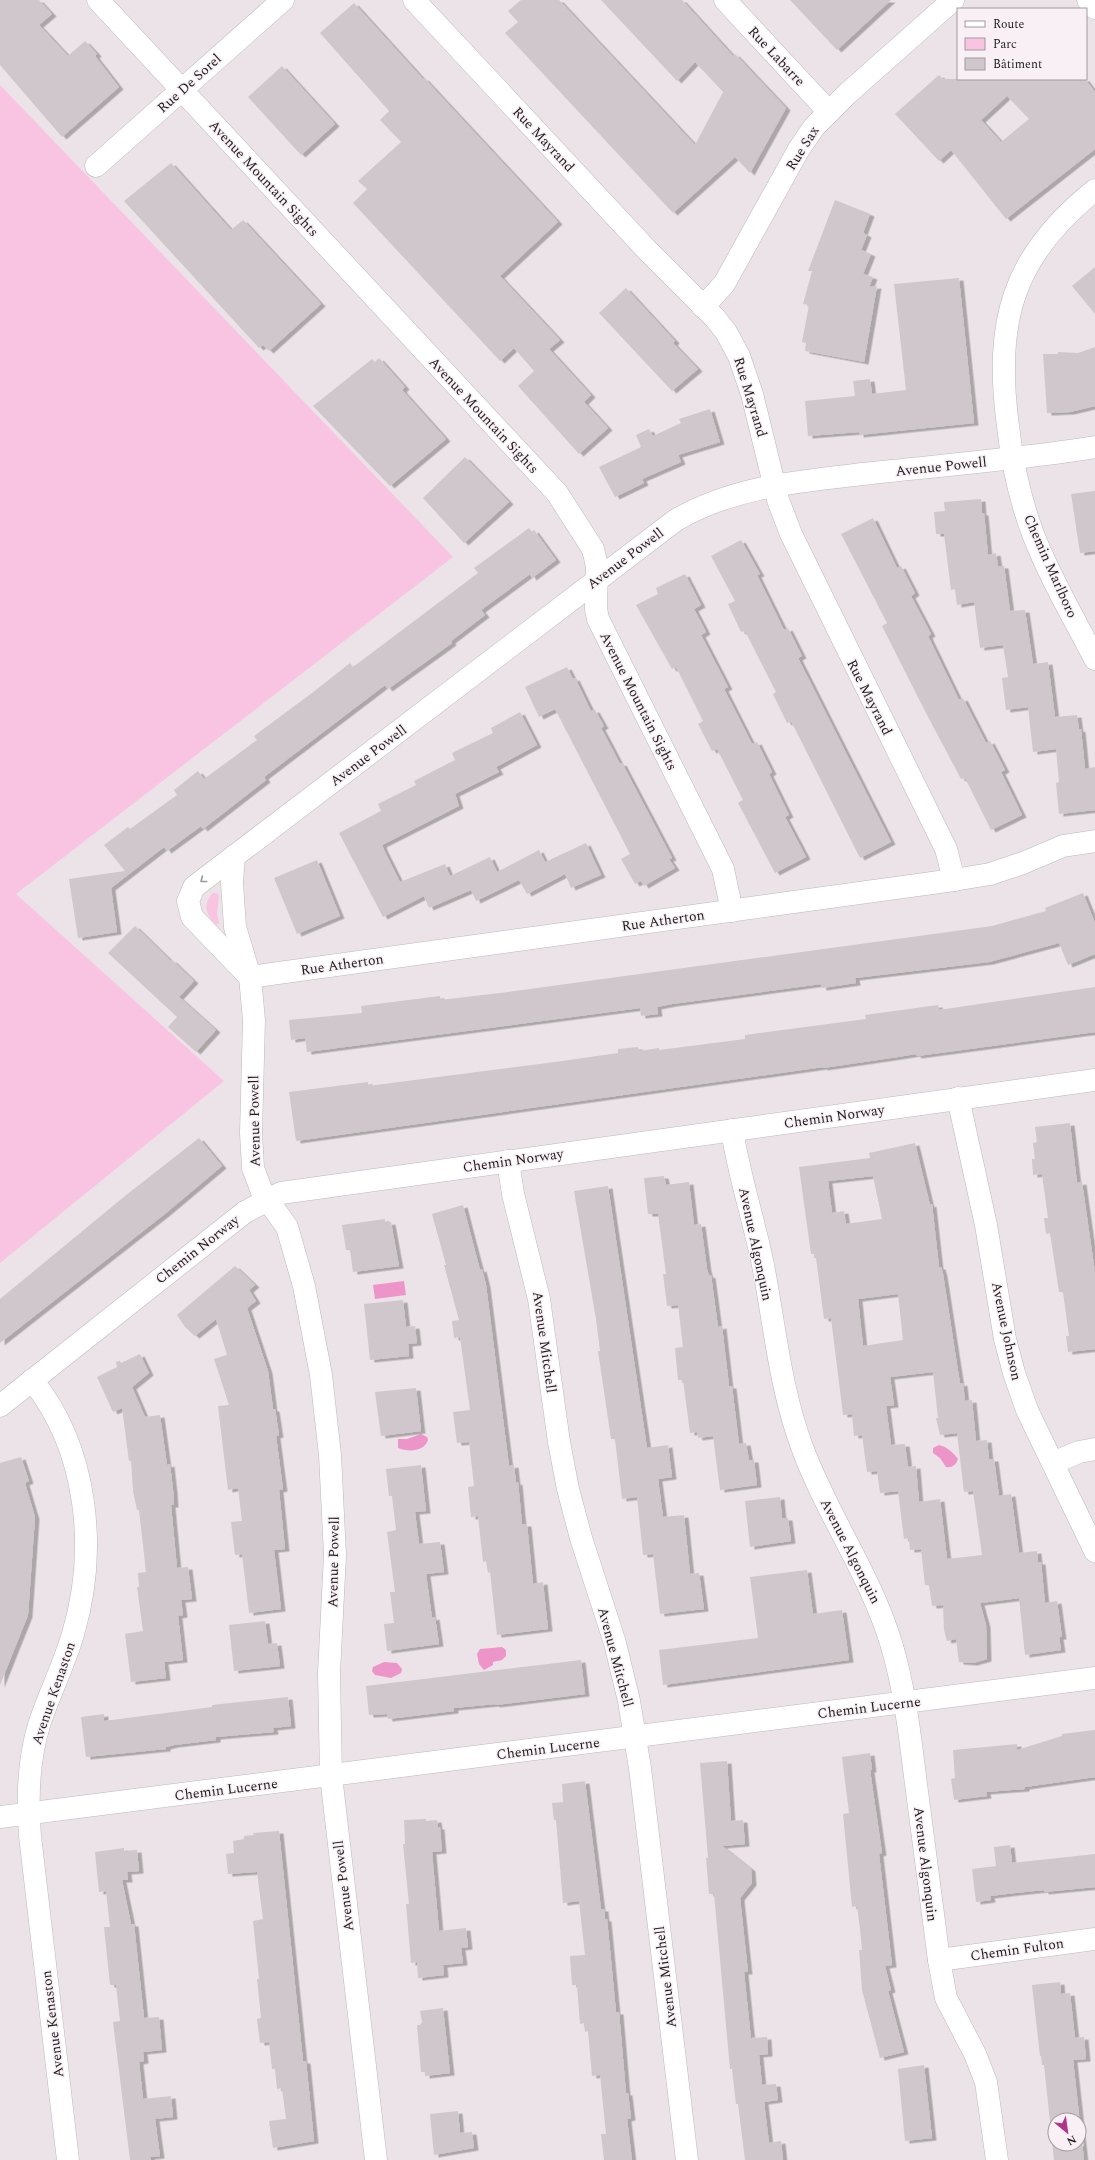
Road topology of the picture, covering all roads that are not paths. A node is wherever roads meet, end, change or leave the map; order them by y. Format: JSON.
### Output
{"nodes":[{"id":1,"x":98,"y":0,"type":"edge"},
{"id":2,"x":283,"y":0,"type":"edge"},
{"id":3,"x":414,"y":0,"type":"edge"},
{"id":4,"x":725,"y":0,"type":"edge"},
{"id":5,"x":953,"y":0,"type":"edge"},
{"id":6,"x":1088,"y":0,"type":"edge"},
{"id":7,"x":1095,"y":8,"type":"edge"},
{"id":8,"x":181,"y":90,"type":"junction"},
{"id":9,"x":829,"y":112,"type":"junction"},
{"id":10,"x":96,"y":166,"type":"dead end"},
{"id":11,"x":1095,"y":190,"type":"edge"},
{"id":12,"x":703,"y":307,"type":"junction"},
{"id":13,"x":1095,"y":447,"type":"edge"},
{"id":14,"x":1012,"y":458,"type":"junction"},
{"id":15,"x":775,"y":486,"type":"junction"},
{"id":16,"x":596,"y":580,"type":"junction"},
{"id":17,"x":1095,"y":659,"type":"edge"},
{"id":18,"x":1095,"y":840,"type":"edge"},
{"id":19,"x":234,"y":856,"type":"junction"},
{"id":20,"x":954,"y":880,"type":"junction"},
{"id":21,"x":732,"y":910,"type":"junction"},
{"id":22,"x":250,"y":977,"type":"junction"},
{"id":23,"x":1095,"y":1080,"type":"edge"},
{"id":24,"x":958,"y":1098,"type":"junction"},
{"id":25,"x":732,"y":1130,"type":"junction"},
{"id":26,"x":508,"y":1161,"type":"junction"},
{"id":27,"x":266,"y":1199,"type":"junction"},
{"id":28,"x":32,"y":1380,"type":"junction"},
{"id":29,"x":0,"y":1406,"type":"edge"},
{"id":30,"x":1095,"y":1449,"type":"edge"},
{"id":31,"x":1053,"y":1463,"type":"junction"},
{"id":32,"x":1095,"y":1551,"type":"edge"},
{"id":33,"x":1095,"y":1678,"type":"edge"},
{"id":34,"x":905,"y":1703,"type":"junction"},
{"id":35,"x":635,"y":1737,"type":"junction"},
{"id":36,"x":332,"y":1776,"type":"junction"},
{"id":37,"x":29,"y":1814,"type":"junction"},
{"id":38,"x":0,"y":1817,"type":"edge"},
{"id":39,"x":1095,"y":1939,"type":"edge"},
{"id":40,"x":939,"y":1960,"type":"junction"},
{"id":41,"x":68,"y":2160,"type":"edge"},
{"id":42,"x":376,"y":2160,"type":"edge"},
{"id":43,"x":687,"y":2160,"type":"edge"},
{"id":44,"x":997,"y":2160,"type":"edge"}],
"edges":[{"from":1,"to":8,"type":"street","name":"Avenue Mountain Sights"},
{"from":2,"to":8,"type":"street","name":"Rue De Sorel"},
{"from":3,"to":12,"type":"street","name":"Rue Mayrand"},
{"from":4,"to":9,"type":"street","name":"Rue Labarre"},
{"from":5,"to":9,"type":"street","name":"Rue Sax"},
{"from":6,"to":7,"type":"street"},
{"from":8,"to":10,"type":"street","name":"Rue De Sorel"},
{"from":8,"to":16,"type":"street","name":"Avenue Mountain Sights"},
{"from":9,"to":12,"type":"street","name":"Rue Sax"},
{"from":11,"to":14,"type":"street","name":"Chemin Marlboro"},
{"from":12,"to":15,"type":"street","name":"Rue Mayrand"},
{"from":13,"to":14,"type":"street","name":"Avenue Powell"},
{"from":14,"to":15,"type":"street","name":"Avenue Powell"},
{"from":14,"to":17,"type":"street","name":"Chemin Marlboro"},
{"from":15,"to":16,"type":"street","name":"Avenue Powell"},
{"from":15,"to":20,"type":"street","name":"Rue Mayrand"},
{"from":16,"to":19,"type":"street","name":"Avenue Powell"},
{"from":16,"to":21,"type":"street","name":"Avenue Mountain Sights"},
{"from":18,"to":20,"type":"street","name":"Rue Atherton"},
{"from":19,"to":22,"type":"street","name":"Avenue Powell"},
{"from":19,"to":22,"type":"street","name":"Avenue Powell","one_way":true},
{"from":20,"to":21,"type":"street","name":"Rue Atherton"},
{"from":21,"to":22,"type":"street","name":"Rue Atherton"},
{"from":22,"to":27,"type":"street","name":"Avenue Powell"},
{"from":23,"to":24,"type":"street","name":"Chemin Norway"},
{"from":24,"to":25,"type":"street","name":"Chemin Norway"},
{"from":24,"to":31,"type":"street","name":"Avenue Johnson"},
{"from":25,"to":26,"type":"street","name":"Chemin Norway"},
{"from":25,"to":34,"type":"street","name":"Avenue Algonquin"},
{"from":26,"to":27,"type":"street","name":"Chemin Norway"},
{"from":26,"to":35,"type":"street","name":"Avenue Mitchell"},
{"from":27,"to":28,"type":"street","name":"Chemin Norway"},
{"from":27,"to":36,"type":"street","name":"Avenue Powell"},
{"from":28,"to":29,"type":"street","name":"Chemin Norway"},
{"from":28,"to":37,"type":"street","name":"Avenue Kenaston"},
{"from":30,"to":31,"type":"street"},
{"from":31,"to":32,"type":"street","name":"Avenue Johnson"},
{"from":33,"to":34,"type":"street","name":"Chemin Lucerne"},
{"from":34,"to":35,"type":"street","name":"Chemin Lucerne"},
{"from":34,"to":40,"type":"street","name":"Avenue Algonquin"},
{"from":35,"to":36,"type":"street","name":"Chemin Lucerne"},
{"from":35,"to":43,"type":"street","name":"Avenue Mitchell"},
{"from":36,"to":37,"type":"street","name":"Chemin Lucerne"},
{"from":36,"to":42,"type":"street","name":"Avenue Powell"},
{"from":37,"to":38,"type":"street","name":"Chemin Lucerne"},
{"from":37,"to":41,"type":"street","name":"Avenue Kenaston"},
{"from":39,"to":40,"type":"street","name":"Chemin Fulton"},
{"from":40,"to":44,"type":"street","name":"Avenue Algonquin"}]}
